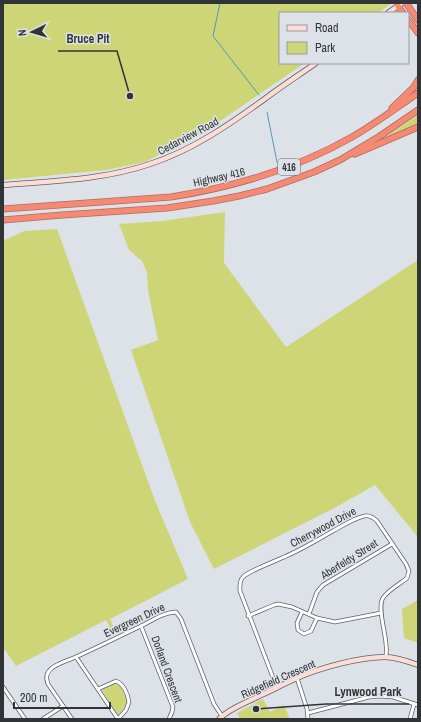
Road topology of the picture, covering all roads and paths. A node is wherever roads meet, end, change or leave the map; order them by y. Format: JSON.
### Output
{"nodes":[{"id":1,"x":406,"y":3,"type":"edge"},
{"id":2,"x":400,"y":4,"type":"edge"},
{"id":3,"x":389,"y":12,"type":"edge"},
{"id":4,"x":409,"y":20,"type":"edge"},
{"id":5,"x":418,"y":20,"type":"edge"},
{"id":6,"x":418,"y":33,"type":"edge"},
{"id":7,"x":315,"y":64,"type":"edge"},
{"id":8,"x":418,"y":80,"type":"edge"},
{"id":9,"x":418,"y":93,"type":"edge"},
{"id":10,"x":418,"y":110,"type":"edge"},
{"id":11,"x":375,"y":124,"type":"junction"},
{"id":12,"x":418,"y":127,"type":"edge"},
{"id":13,"x":340,"y":160,"type":"junction"},
{"id":14,"x":3,"y":184,"type":"edge"},
{"id":15,"x":3,"y":209,"type":"edge"},
{"id":16,"x":3,"y":220,"type":"edge"},
{"id":17,"x":392,"y":544,"type":"junction"},
{"id":18,"x":302,"y":612,"type":"junction"},
{"id":19,"x":381,"y":613,"type":"junction"},
{"id":20,"x":309,"y":614,"type":"junction"},
{"id":21,"x":248,"y":616,"type":"junction"},
{"id":22,"x":317,"y":618,"type":"junction"},
{"id":23,"x":141,"y":626,"type":"junction"},
{"id":24,"x":76,"y":657,"type":"junction"},
{"id":25,"x":386,"y":657,"type":"junction"},
{"id":26,"x":418,"y":665,"type":"edge"},
{"id":27,"x":297,"y":678,"type":"junction"},
{"id":28,"x":3,"y":687,"type":"edge"},
{"id":29,"x":277,"y":688,"type":"junction"},
{"id":30,"x":98,"y":689,"type":"junction"},
{"id":31,"x":416,"y":705,"type":"edge"},
{"id":32,"x":63,"y":706,"type":"junction"},
{"id":33,"x":308,"y":713,"type":"junction"},
{"id":34,"x":221,"y":718,"type":"edge"},
{"id":35,"x":25,"y":719,"type":"edge"},
{"id":36,"x":43,"y":719,"type":"edge"},
{"id":37,"x":72,"y":719,"type":"edge"},
{"id":38,"x":118,"y":719,"type":"edge"},
{"id":39,"x":169,"y":719,"type":"edge"},
{"id":40,"x":308,"y":719,"type":"edge"},
{"id":41,"x":410,"y":719,"type":"edge"}],
"edges":[{"from":1,"to":5,"type":"highway"},
{"from":2,"to":3,"type":"main road"},
{"from":4,"to":6,"type":"highway"},
{"from":7,"to":14,"type":"main road","name":"Cedarview Road"},
{"from":8,"to":11,"type":"highway"},
{"from":9,"to":11,"type":"highway","name":"Highway 416","number":"416"},
{"from":10,"to":13,"type":"highway","name":"Highway 416","number":"416"},
{"from":11,"to":15,"type":"highway","name":"Highway 416","number":"416"},
{"from":12,"to":13,"type":"highway"},
{"from":13,"to":16,"type":"highway","name":"Highway 416","number":"416"},
{"from":17,"to":19,"type":"street","name":"Cherrywood Drive"},
{"from":17,"to":20,"type":"street","name":"Aberfeldy Street"},
{"from":17,"to":21,"type":"street","name":"Cherrywood Drive"},
{"from":18,"to":20,"type":"street"},
{"from":18,"to":21,"type":"street"},
{"from":18,"to":22,"type":"street"},
{"from":19,"to":22,"type":"street"},
{"from":19,"to":25,"type":"street","name":"Cherrywood Drive"},
{"from":20,"to":22,"type":"street"},
{"from":21,"to":29,"type":"street","name":"Cherrywood Drive"},
{"from":23,"to":24,"type":"street","name":"Evergreen Drive"},
{"from":23,"to":34,"type":"street","name":"Evergreen Drive"},
{"from":23,"to":39,"type":"street","name":"Dorland Crescent"},
{"from":24,"to":30,"type":"street"},
{"from":24,"to":32,"type":"street","name":"Evergreen Drive"},
{"from":25,"to":26,"type":"main road","name":"Ridgefield Crescent"},
{"from":25,"to":27,"type":"main road","name":"Ridgefield Crescent"},
{"from":27,"to":29,"type":"main road","name":"Ridgefield Crescent"},
{"from":27,"to":33,"type":"street"},
{"from":28,"to":35,"type":"street"},
{"from":29,"to":34,"type":"main road","name":"Ridgefield Crescent"},
{"from":30,"to":38,"type":"street"},
{"from":30,"to":38,"type":"street"},
{"from":31,"to":33,"type":"street"},
{"from":31,"to":41,"type":"street"},
{"from":32,"to":36,"type":"street"},
{"from":32,"to":37,"type":"street","name":"Evergreen Drive"},
{"from":33,"to":40,"type":"street"}]}
